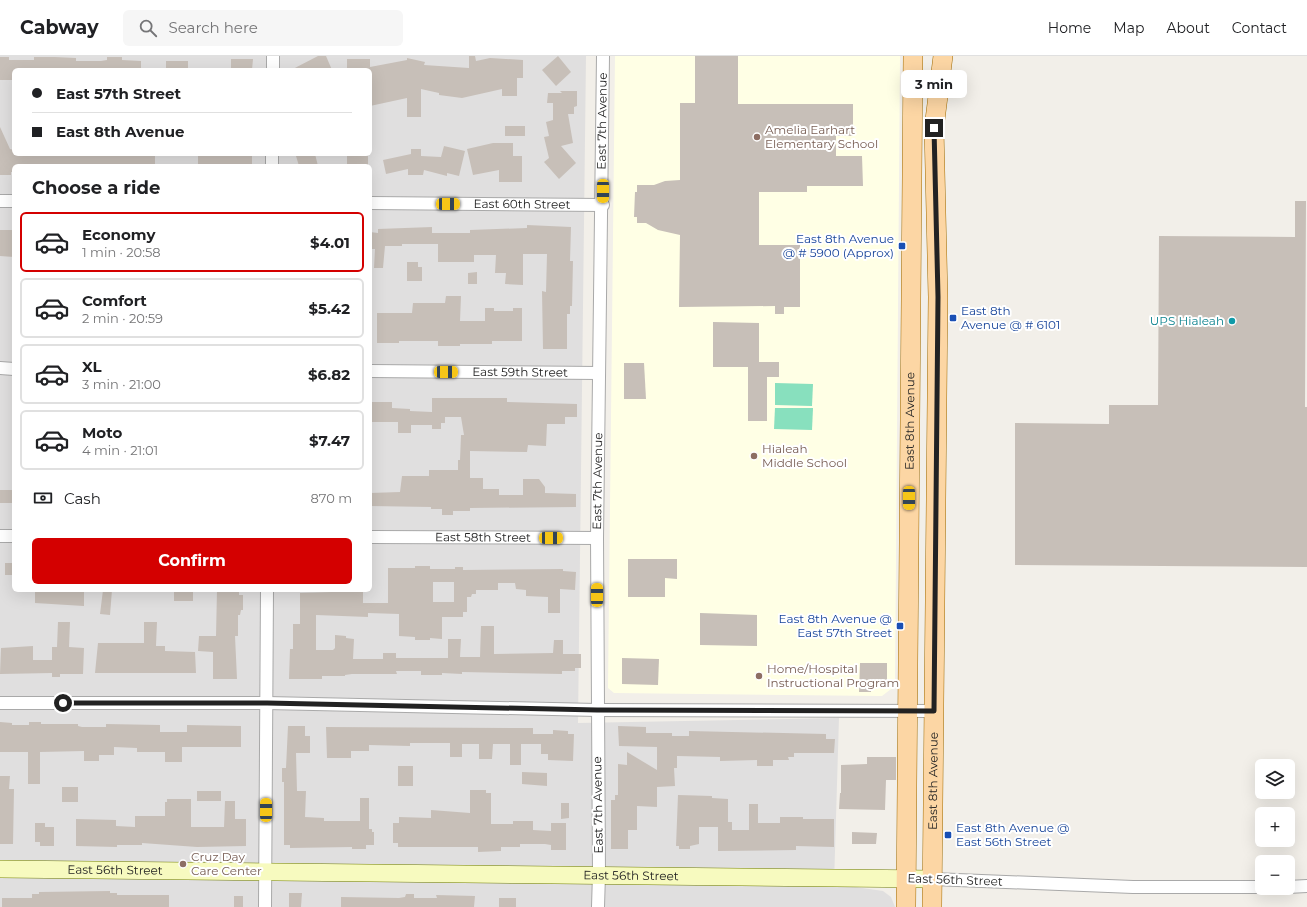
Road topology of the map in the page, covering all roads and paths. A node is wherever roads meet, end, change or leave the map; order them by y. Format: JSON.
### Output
{"nodes":[{"id":1,"x":273,"y":56,"type":"edge"},
{"id":2,"x":603,"y":56,"type":"edge"},
{"id":3,"x":913,"y":56,"type":"edge"},
{"id":4,"x":934,"y":56,"type":"edge"},
{"id":5,"x":943,"y":56,"type":"edge"},
{"id":6,"x":273,"y":68,"type":"edge"},
{"id":7,"x":934,"y":128,"type":"junction"},
{"id":8,"x":0,"y":201,"type":"edge"},
{"id":9,"x":12,"y":201,"type":"edge"},
{"id":10,"x":912,"y":202,"type":"junction"},
{"id":11,"x":935,"y":203,"type":"junction"},
{"id":12,"x":372,"y":204,"type":"edge"},
{"id":13,"x":603,"y":205,"type":"junction"},
{"id":14,"x":0,"y":368,"type":"edge"},
{"id":15,"x":12,"y":368,"type":"edge"},
{"id":16,"x":372,"y":371,"type":"edge"},
{"id":17,"x":599,"y":373,"type":"junction"},
{"id":18,"x":909,"y":452,"type":"junction"},
{"id":19,"x":936,"y":452,"type":"junction"},
{"id":20,"x":0,"y":536,"type":"edge"},
{"id":21,"x":12,"y":536,"type":"edge"},
{"id":22,"x":372,"y":537,"type":"edge"},
{"id":23,"x":596,"y":538,"type":"junction"},
{"id":24,"x":267,"y":592,"type":"edge"},
{"id":25,"x":0,"y":703,"type":"edge"},
{"id":26,"x":267,"y":703,"type":"junction"},
{"id":27,"x":597,"y":710,"type":"junction"},
{"id":28,"x":907,"y":711,"type":"junction"},
{"id":29,"x":934,"y":711,"type":"junction"},
{"id":30,"x":0,"y":869,"type":"edge"},
{"id":31,"x":266,"y":871,"type":"junction"},
{"id":32,"x":599,"y":874,"type":"junction"},
{"id":33,"x":906,"y":878,"type":"junction"},
{"id":34,"x":933,"y":879,"type":"junction"},
{"id":35,"x":1295,"y":886,"type":"edge"},
{"id":36,"x":1307,"y":886,"type":"edge"},
{"id":37,"x":1255,"y":887,"type":"edge"},
{"id":38,"x":265,"y":907,"type":"edge"},
{"id":39,"x":598,"y":907,"type":"edge"},
{"id":40,"x":906,"y":907,"type":"edge"},
{"id":41,"x":932,"y":907,"type":"edge"}],
"edges":[{"from":1,"to":6,"type":"street"},
{"from":2,"to":13,"type":"street","name":"East 7th Avenue"},
{"from":3,"to":10,"type":"main road","name":"East 8th Avenue"},
{"from":4,"to":7,"type":"street","name":"East 8th Avenue"},
{"from":5,"to":7,"type":"main road"},
{"from":7,"to":11,"type":"main road","name":"East 8th Avenue"},
{"from":8,"to":9,"type":"street"},
{"from":10,"to":11,"type":"main road"},
{"from":10,"to":18,"type":"main road","name":"East 8th Avenue"},
{"from":11,"to":19,"type":"main road","name":"East 8th Avenue"},
{"from":12,"to":13,"type":"street","name":"East 60th Street"},
{"from":13,"to":17,"type":"street","name":"East 7th Avenue"},
{"from":14,"to":15,"type":"street"},
{"from":16,"to":17,"type":"street","name":"East 59th Street"},
{"from":17,"to":23,"type":"street","name":"East 7th Avenue"},
{"from":18,"to":19,"type":"main road"},
{"from":18,"to":28,"type":"main road","name":"East 8th Avenue"},
{"from":19,"to":29,"type":"main road","name":"East 8th Avenue"},
{"from":20,"to":21,"type":"street"},
{"from":22,"to":23,"type":"street","name":"East 58th Street"},
{"from":23,"to":27,"type":"street","name":"East 7th Avenue"},
{"from":24,"to":26,"type":"street"},
{"from":25,"to":26,"type":"street"},
{"from":26,"to":27,"type":"street"},
{"from":26,"to":31,"type":"street"},
{"from":27,"to":28,"type":"street"},
{"from":27,"to":32,"type":"street","name":"East 7th Avenue"},
{"from":28,"to":29,"type":"street"},
{"from":28,"to":33,"type":"main road","name":"East 8th Avenue"},
{"from":29,"to":34,"type":"main road","name":"East 8th Avenue"},
{"from":30,"to":31,"type":"street","name":"East 56th Street"},
{"from":31,"to":32,"type":"street","name":"East 56th Street"},
{"from":31,"to":38,"type":"street"},
{"from":32,"to":33,"type":"street","name":"East 56th Street"},
{"from":32,"to":39,"type":"street","name":"East 7th Avenue"},
{"from":33,"to":34,"type":"street","name":"East 56th Street"},
{"from":33,"to":40,"type":"main road","name":"East 8th Avenue"},
{"from":34,"to":37,"type":"street","name":"East 56th Street"},
{"from":34,"to":41,"type":"main road","name":"East 8th Avenue"},
{"from":35,"to":36,"type":"street"}]}
